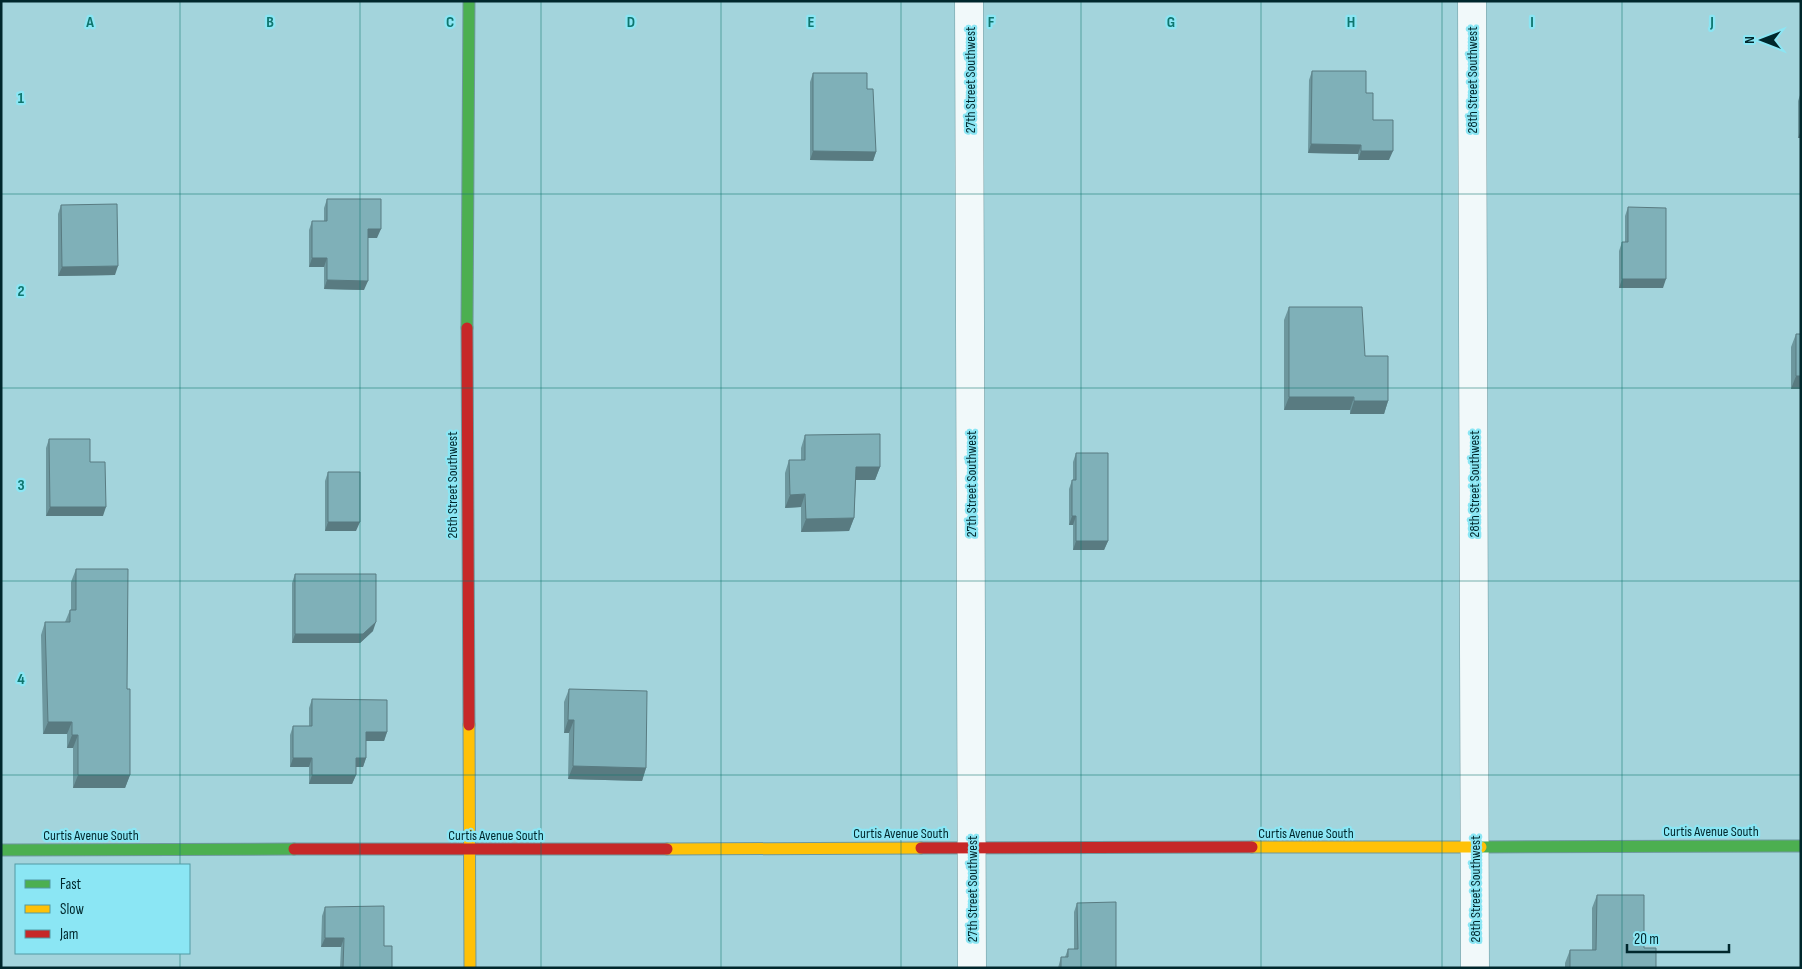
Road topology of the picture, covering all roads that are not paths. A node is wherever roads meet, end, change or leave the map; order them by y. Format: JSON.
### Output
{"nodes":[{"id":1,"x":469,"y":1,"type":"edge"},
{"id":2,"x":970,"y":1,"type":"edge"},
{"id":3,"x":1472,"y":1,"type":"edge"},
{"id":4,"x":1801,"y":846,"type":"edge"},
{"id":5,"x":972,"y":848,"type":"junction"},
{"id":6,"x":1475,"y":848,"type":"junction"},
{"id":7,"x":1,"y":850,"type":"edge"},
{"id":8,"x":470,"y":850,"type":"junction"},
{"id":9,"x":470,"y":968,"type":"edge"},
{"id":10,"x":972,"y":968,"type":"edge"},
{"id":11,"x":1475,"y":968,"type":"edge"}],
"edges":[{"from":1,"to":8,"type":"street","name":"26th Street Southwest"},
{"from":2,"to":5,"type":"street","name":"27th Street Southwest"},
{"from":3,"to":6,"type":"street","name":"28th Street Southwest"},
{"from":4,"to":6,"type":"street","name":"Curtis Avenue South"},
{"from":5,"to":6,"type":"street","name":"Curtis Avenue South"},
{"from":5,"to":8,"type":"street","name":"Curtis Avenue South"},
{"from":5,"to":10,"type":"street","name":"27th Street Southwest"},
{"from":6,"to":11,"type":"street","name":"28th Street Southwest"},
{"from":7,"to":8,"type":"street","name":"Curtis Avenue South"},
{"from":8,"to":9,"type":"street","name":"26th Street Southwest"}]}
